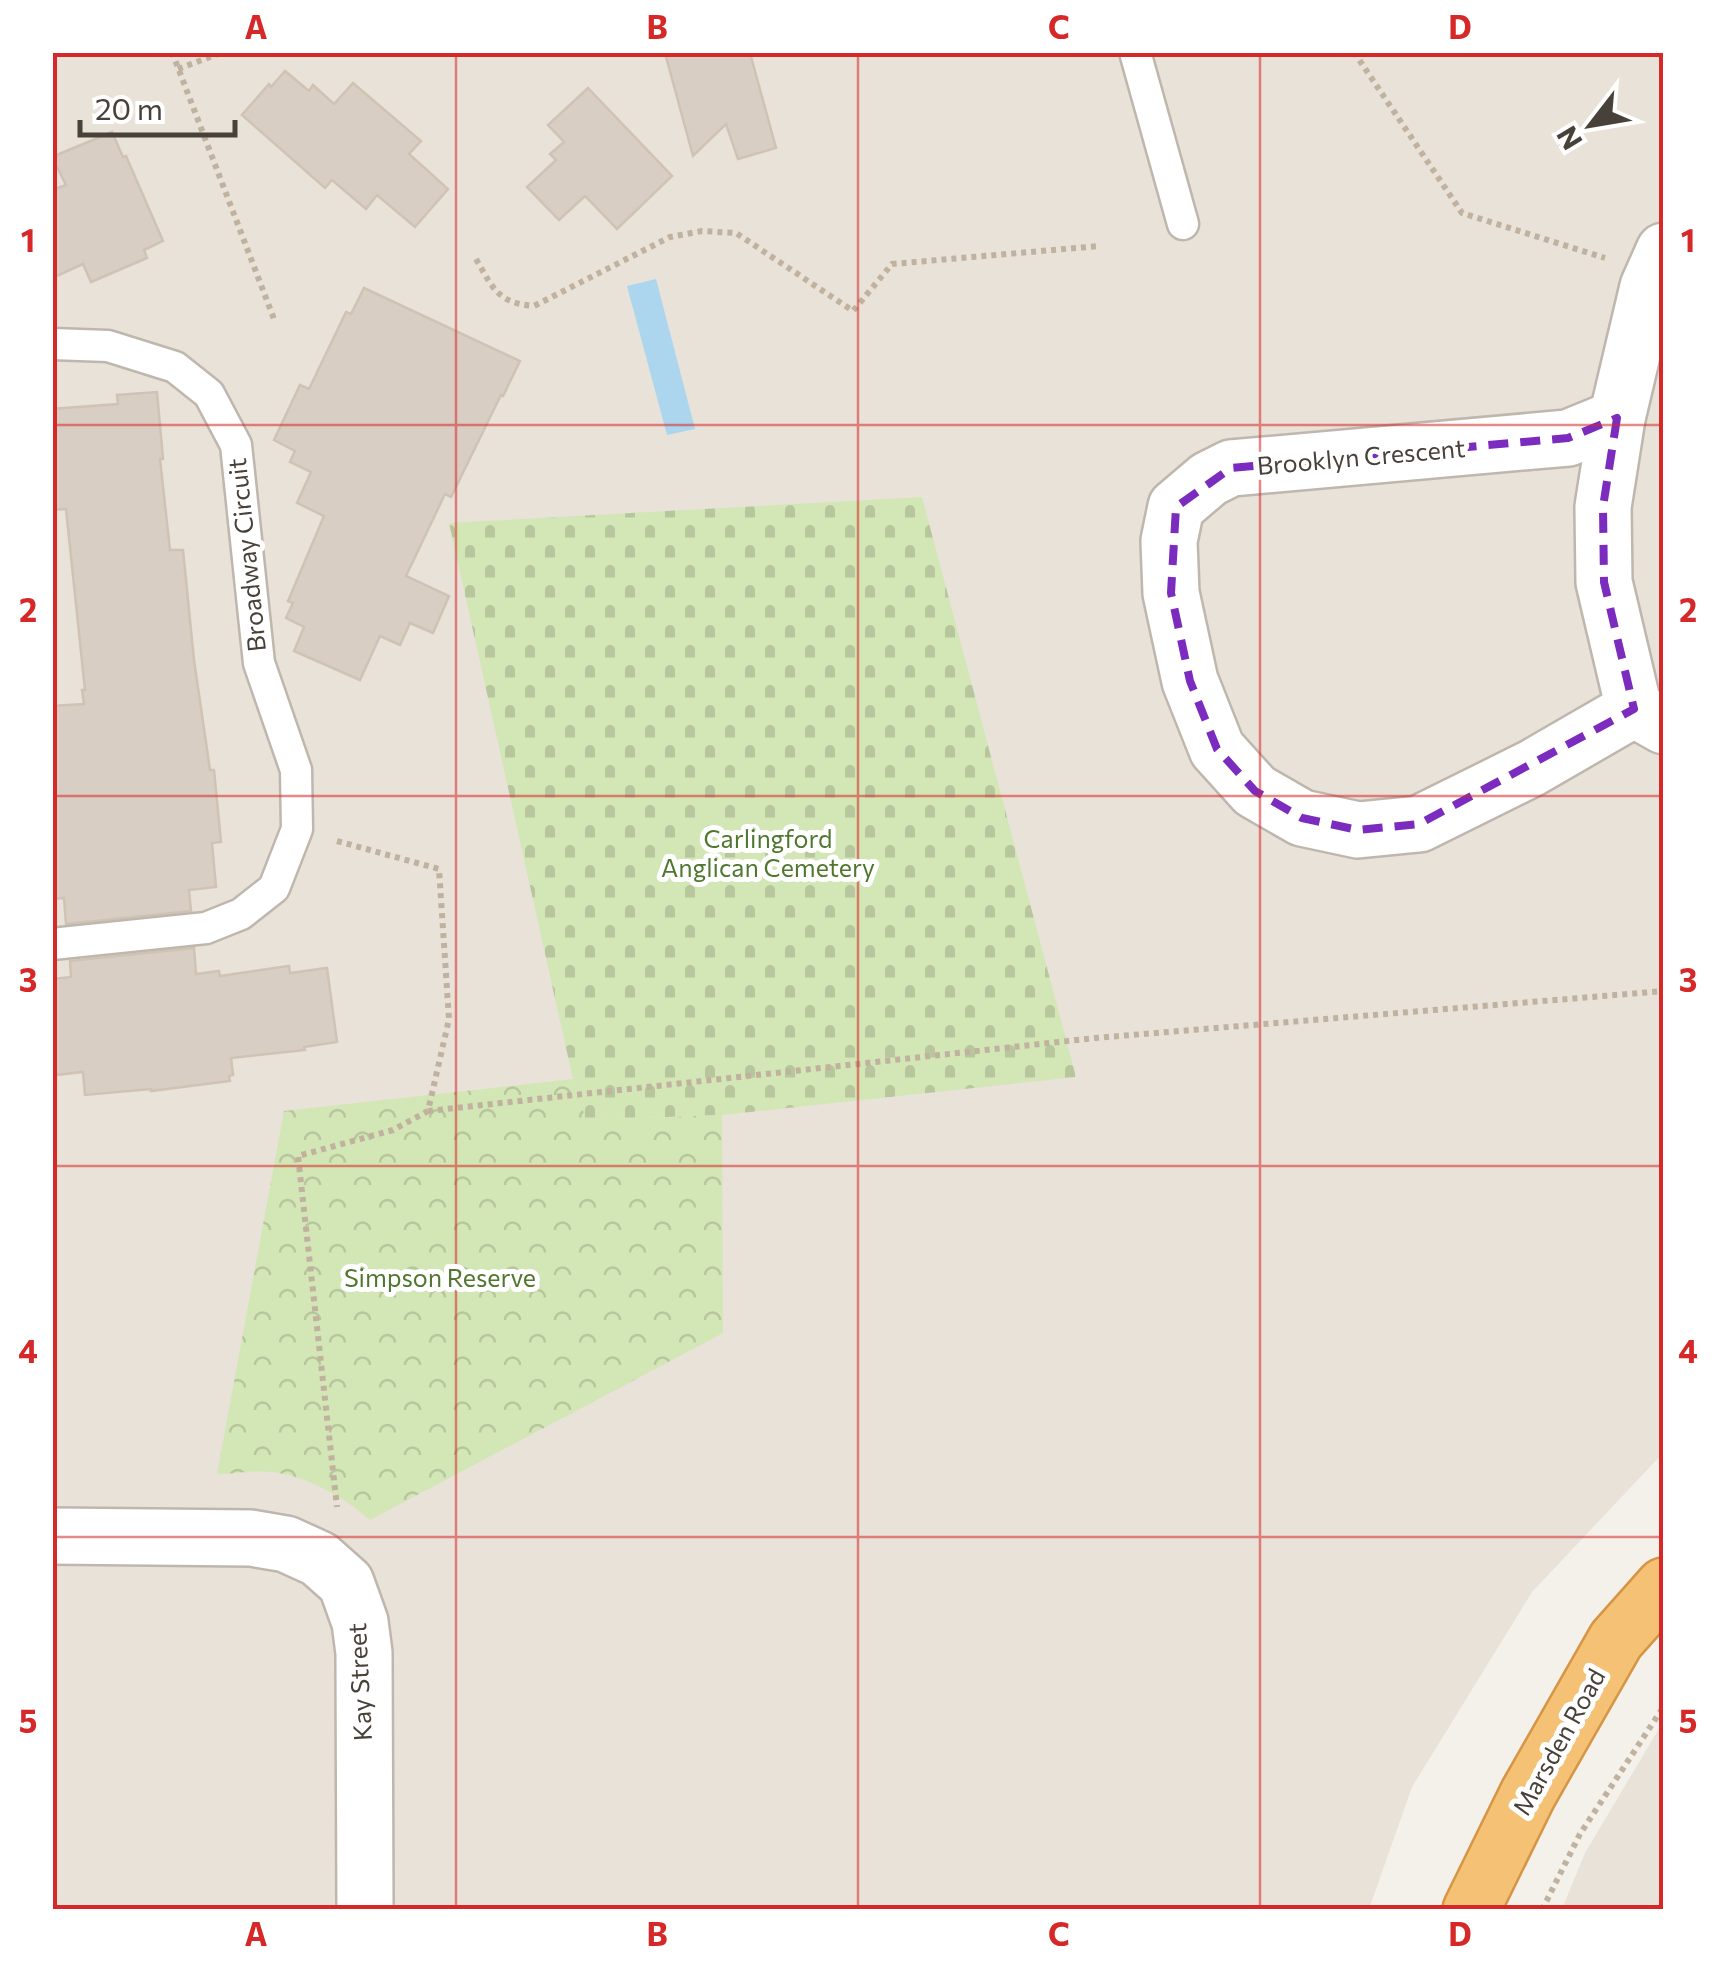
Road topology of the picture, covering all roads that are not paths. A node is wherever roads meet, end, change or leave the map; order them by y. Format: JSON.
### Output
{"nodes":[{"id":1,"x":1134,"y":52,"type":"edge"},
{"id":2,"x":1184,"y":224,"type":"dead end"},
{"id":3,"x":1659,"y":263,"type":"edge"},
{"id":4,"x":52,"y":344,"type":"edge"},
{"id":5,"x":1617,"y":418,"type":"junction"},
{"id":6,"x":1649,"y":717,"type":"edge"},
{"id":7,"x":52,"y":944,"type":"edge"},
{"id":8,"x":52,"y":1536,"type":"edge"},
{"id":9,"x":1664,"y":1586,"type":"edge"},
{"id":10,"x":365,"y":1910,"type":"edge"},
{"id":11,"x":1471,"y":1910,"type":"edge"}],
"edges":[{"from":1,"to":2,"type":"lane"},
{"from":3,"to":5,"type":"street"},
{"from":4,"to":7,"type":"lane","name":"Broadway Circuit"},
{"from":5,"to":6,"type":"street"},
{"from":5,"to":6,"type":"street","name":"Brooklyn Crescent"},
{"from":8,"to":10,"type":"street","name":"Kay Street"},
{"from":9,"to":11,"type":"highway","name":"Marsden Road"}]}
